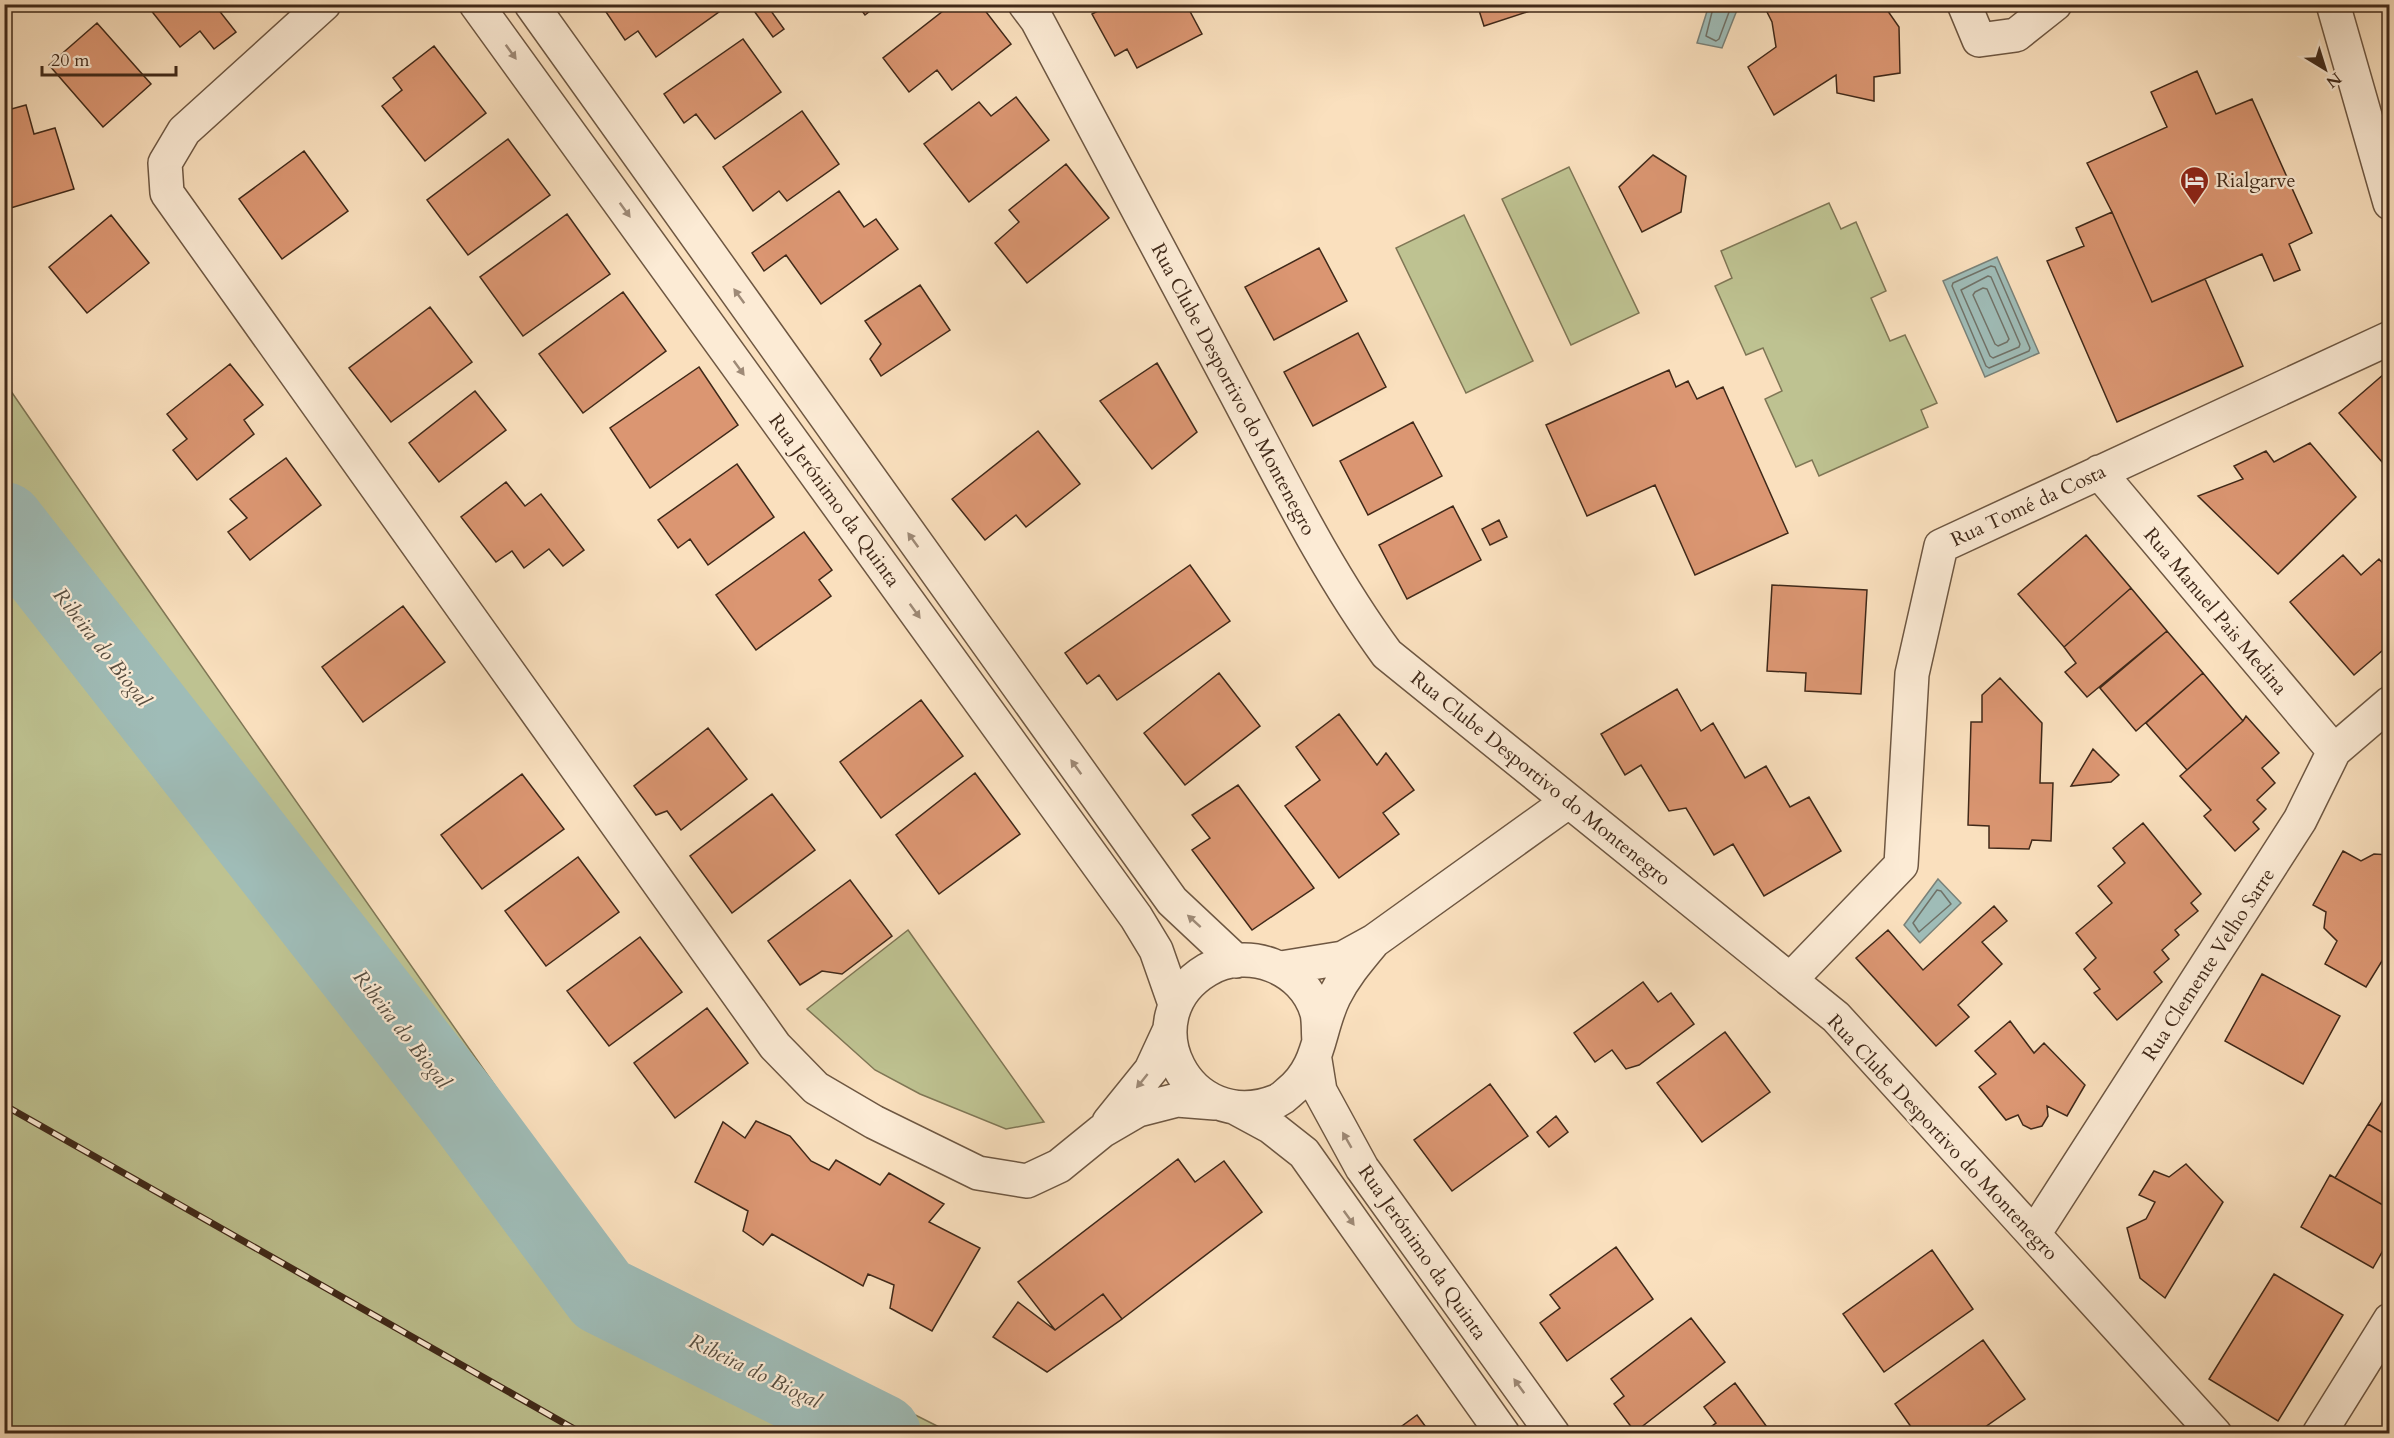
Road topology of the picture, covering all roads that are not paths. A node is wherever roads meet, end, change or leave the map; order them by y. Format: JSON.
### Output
{"nodes":[{"id":1,"x":324,"y":4,"type":"edge"},
{"id":2,"x":476,"y":4,"type":"edge"},
{"id":3,"x":531,"y":4,"type":"edge"},
{"id":4,"x":1025,"y":4,"type":"edge"},
{"id":5,"x":1964,"y":4,"type":"edge"},
{"id":6,"x":2055,"y":4,"type":"edge"},
{"id":7,"x":2333,"y":4,"type":"edge"},
{"id":8,"x":2390,"y":203,"type":"edge"},
{"id":9,"x":2390,"y":338,"type":"edge"},
{"id":10,"x":2098,"y":472,"type":"junction"},
{"id":11,"x":2390,"y":703,"type":"edge"},
{"id":12,"x":2334,"y":751,"type":"junction"},
{"id":13,"x":1569,"y":801,"type":"junction"},
{"id":14,"x":1374,"y":941,"type":"junction"},
{"id":15,"x":1236,"y":961,"type":"junction"},
{"id":16,"x":1281,"y":968,"type":"junction"},
{"id":17,"x":1790,"y":980,"type":"junction"},
{"id":18,"x":1172,"y":1017,"type":"junction"},
{"id":19,"x":1317,"y":1050,"type":"junction"},
{"id":20,"x":1224,"y":1105,"type":"junction"},
{"id":21,"x":1102,"y":1131,"type":"junction"},
{"id":22,"x":2034,"y":1234,"type":"junction"},
{"id":23,"x":2390,"y":1320,"type":"edge"},
{"id":24,"x":1503,"y":1434,"type":"edge"},
{"id":25,"x":1553,"y":1434,"type":"edge"},
{"id":26,"x":2215,"y":1434,"type":"edge"},
{"id":27,"x":2319,"y":1434,"type":"edge"}],
"edges":[{"from":1,"to":21,"type":"street"},
{"from":2,"to":18,"type":"street","name":"Rua Jerónimo da Quinta","one_way":true},
{"from":15,"to":3,"type":"street","name":"Rua Jerónimo da Quinta","one_way":true},
{"from":4,"to":13,"type":"street","name":"Rua Clube Desportivo do Montenegro"},
{"from":5,"to":6,"type":"street"},
{"from":7,"to":8,"type":"street"},
{"from":9,"to":10,"type":"street","name":"Rua Tomé da Costa"},
{"from":10,"to":12,"type":"street","name":"Rua Manuel Pais Medina"},
{"from":10,"to":17,"type":"street","name":"Rua Tomé da Costa"},
{"from":11,"to":12,"type":"street","name":"Rua Clemente Velho Sarre"},
{"from":12,"to":22,"type":"street","name":"Rua Clemente Velho Sarre"},
{"from":13,"to":14,"type":"street"},
{"from":13,"to":17,"type":"street","name":"Rua Clube Desportivo do Montenegro"},
{"from":14,"to":16,"type":"street"},
{"from":14,"to":19,"type":"street"},
{"from":15,"to":16,"type":"street","name":"Rua Jerónimo da Quinta"},
{"from":15,"to":18,"type":"street","name":"Rua Jerónimo da Quinta"},
{"from":16,"to":19,"type":"street","name":"Rua Jerónimo da Quinta"},
{"from":17,"to":22,"type":"street","name":"Rua Clube Desportivo do Montenegro"},
{"from":18,"to":20,"type":"street","name":"Rua Jerónimo da Quinta"},
{"from":18,"to":21,"type":"street","one_way":true},
{"from":19,"to":20,"type":"street"},
{"from":25,"to":19,"type":"street","name":"Rua Jerónimo da Quinta","one_way":true},
{"from":20,"to":21,"type":"street"},
{"from":20,"to":24,"type":"street","name":"Rua Jerónimo da Quinta","one_way":true},
{"from":22,"to":26,"type":"street","name":"Rua Clube Desportivo do Montenegro"},
{"from":23,"to":27,"type":"street"}]}
